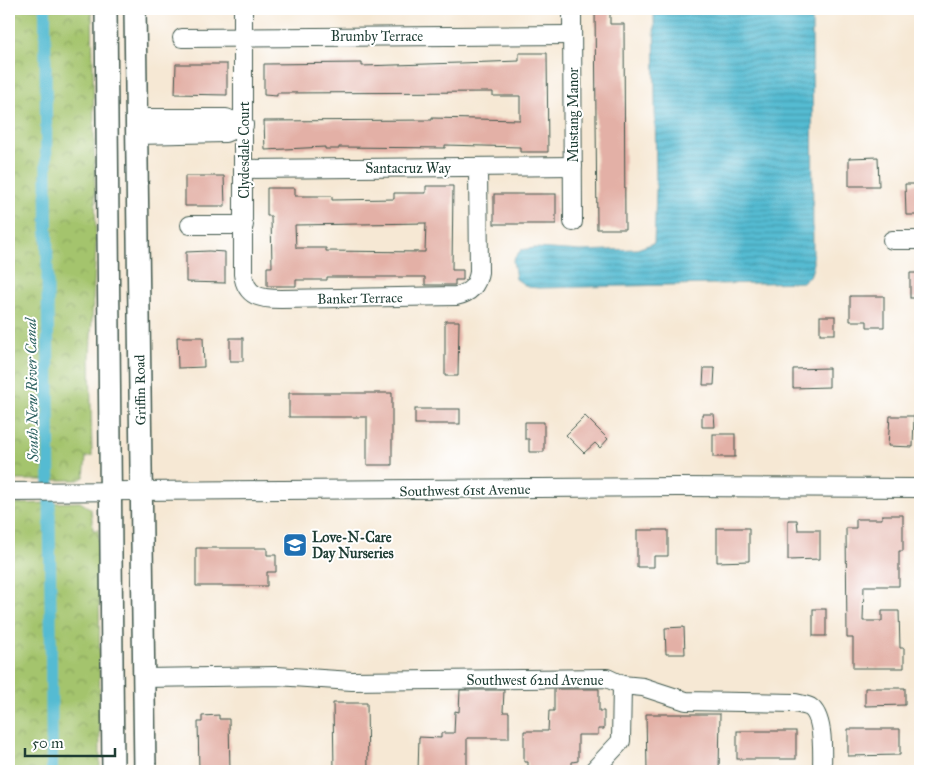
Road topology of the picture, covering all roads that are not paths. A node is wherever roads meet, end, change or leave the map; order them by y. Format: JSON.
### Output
{"nodes":[{"id":1,"x":106,"y":9,"type":"edge"},
{"id":2,"x":116,"y":9,"type":"edge"},
{"id":3,"x":135,"y":9,"type":"edge"},
{"id":4,"x":243,"y":9,"type":"edge"},
{"id":5,"x":572,"y":9,"type":"edge"},
{"id":6,"x":572,"y":35,"type":"junction"},
{"id":7,"x":242,"y":37,"type":"junction"},
{"id":8,"x":182,"y":38,"type":"dead end"},
{"id":9,"x":244,"y":125,"type":"junction"},
{"id":10,"x":137,"y":126,"type":"junction"},
{"id":11,"x":573,"y":166,"type":"junction"},
{"id":12,"x":478,"y":167,"type":"junction"},
{"id":13,"x":244,"y":169,"type":"junction"},
{"id":14,"x":573,"y":222,"type":"dead end"},
{"id":15,"x":244,"y":224,"type":"junction"},
{"id":16,"x":190,"y":225,"type":"dead end"},
{"id":17,"x":892,"y":240,"type":"dead end"},
{"id":18,"x":920,"y":240,"type":"edge"},
{"id":19,"x":248,"y":290,"type":"joint"},
{"id":20,"x":920,"y":488,"type":"edge"},
{"id":21,"x":12,"y":492,"type":"edge"},
{"id":22,"x":111,"y":492,"type":"junction"},
{"id":23,"x":140,"y":492,"type":"junction"},
{"id":24,"x":143,"y":672,"type":"junction"},
{"id":25,"x":622,"y":685,"type":"junction"},
{"id":26,"x":113,"y":771,"type":"edge"},
{"id":27,"x":145,"y":771,"type":"edge"},
{"id":28,"x":593,"y":771,"type":"edge"},
{"id":29,"x":822,"y":771,"type":"edge"}],
"edges":[{"from":1,"to":22,"type":"main road"},
{"from":2,"to":10,"type":"main road"},
{"from":3,"to":10,"type":"main road","name":"Griffin Road"},
{"from":4,"to":7,"type":"street","name":"Clydesdale Court"},
{"from":5,"to":6,"type":"street","name":"Mustang Manor"},
{"from":6,"to":7,"type":"street","name":"Brumby Terrace"},
{"from":6,"to":11,"type":"street","name":"Mustang Manor"},
{"from":7,"to":8,"type":"street","name":"Brumby Terrace"},
{"from":7,"to":9,"type":"street","name":"Clydesdale Court"},
{"from":9,"to":10,"type":"street"},
{"from":9,"to":13,"type":"street","name":"Clydesdale Court"},
{"from":10,"to":23,"type":"main road","name":"Griffin Road"},
{"from":11,"to":12,"type":"street","name":"Santacruz Way"},
{"from":11,"to":14,"type":"street","name":"Mustang Manor"},
{"from":12,"to":13,"type":"street","name":"Santacruz Way"},
{"from":12,"to":19,"type":"street","name":"Banker Terrace"},
{"from":13,"to":15,"type":"street","name":"Clydesdale Court"},
{"from":15,"to":16,"type":"street"},
{"from":15,"to":19,"type":"street","name":"Clydesdale Court"},
{"from":17,"to":18,"type":"street"},
{"from":20,"to":23,"type":"street","name":"Southwest 61st Avenue"},
{"from":21,"to":22,"type":"street","name":"Southwest 61st Avenue"},
{"from":22,"to":23,"type":"street","name":"Southwest 61st Avenue"},
{"from":22,"to":26,"type":"main road"},
{"from":23,"to":24,"type":"main road","name":"Griffin Road"},
{"from":24,"to":25,"type":"street","name":"Southwest 62nd Avenue"},
{"from":24,"to":27,"type":"main road","name":"Griffin Road"},
{"from":25,"to":28,"type":"street"},
{"from":25,"to":29,"type":"street","name":"Southwest 62nd Avenue"}]}
